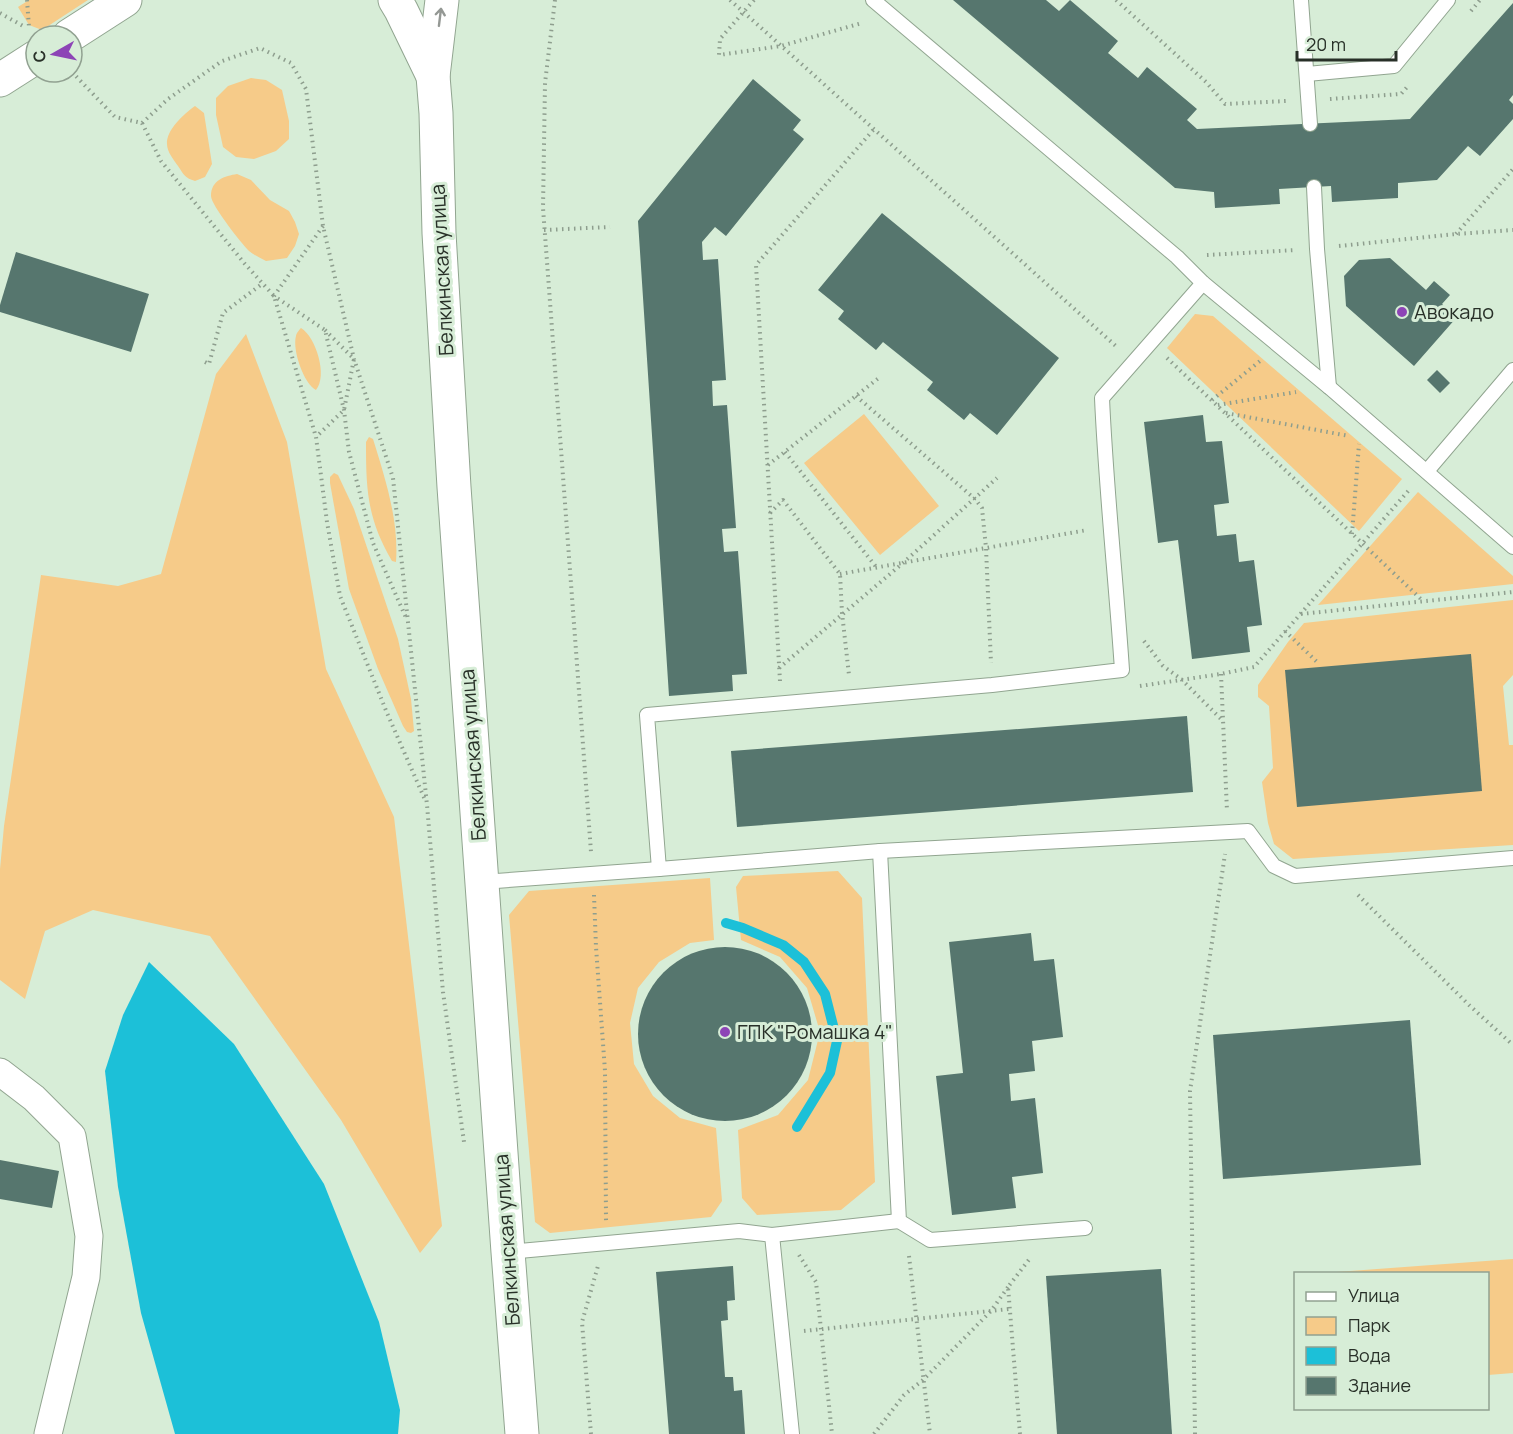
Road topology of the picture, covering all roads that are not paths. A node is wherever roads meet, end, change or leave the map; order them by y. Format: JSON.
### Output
{"nodes":[{"id":1,"x":125,"y":0,"type":"edge"},
{"id":2,"x":395,"y":0,"type":"edge"},
{"id":3,"x":442,"y":0,"type":"edge"},
{"id":4,"x":873,"y":0,"type":"edge"},
{"id":5,"x":1301,"y":0,"type":"edge"},
{"id":6,"x":1448,"y":0,"type":"edge"},
{"id":7,"x":84,"y":26,"type":"edge"},
{"id":8,"x":24,"y":64,"type":"edge"},
{"id":9,"x":1307,"y":74,"type":"junction"},
{"id":10,"x":433,"y":76,"type":"junction"},
{"id":11,"x":1,"y":77,"type":"edge"},
{"id":12,"x":1310,"y":124,"type":"dead end"},
{"id":13,"x":1314,"y":187,"type":"dead end"},
{"id":14,"x":1203,"y":283,"type":"junction"},
{"id":15,"x":1513,"y":370,"type":"edge"},
{"id":16,"x":1329,"y":387,"type":"junction"},
{"id":17,"x":1426,"y":471,"type":"junction"},
{"id":18,"x":1513,"y":547,"type":"edge"},
{"id":19,"x":880,"y":850,"type":"junction"},
{"id":20,"x":1513,"y":858,"type":"edge"},
{"id":21,"x":659,"y":869,"type":"junction"},
{"id":22,"x":482,"y":882,"type":"junction"},
{"id":23,"x":0,"y":1072,"type":"edge"},
{"id":24,"x":899,"y":1221,"type":"junction"},
{"id":25,"x":1085,"y":1228,"type":"dead end"},
{"id":26,"x":779,"y":1234,"type":"junction"},
{"id":27,"x":508,"y":1252,"type":"junction"},
{"id":28,"x":48,"y":1434,"type":"edge"},
{"id":29,"x":522,"y":1434,"type":"edge"},
{"id":30,"x":792,"y":1434,"type":"edge"}],
"edges":[{"from":1,"to":7,"type":"street"},
{"from":2,"to":10,"type":"street","name":"Белкинская улица"},
{"from":10,"to":3,"type":"street","name":"Белкинская улица","one_way":true},
{"from":4,"to":14,"type":"lane"},
{"from":5,"to":9,"type":"lane"},
{"from":6,"to":9,"type":"lane"},
{"from":8,"to":11,"type":"street"},
{"from":9,"to":12,"type":"lane"},
{"from":10,"to":22,"type":"street","name":"Белкинская улица"},
{"from":13,"to":16,"type":"lane"},
{"from":14,"to":16,"type":"lane"},
{"from":14,"to":21,"type":"lane"},
{"from":15,"to":17,"type":"lane"},
{"from":16,"to":17,"type":"lane"},
{"from":17,"to":18,"type":"lane"},
{"from":19,"to":20,"type":"lane"},
{"from":19,"to":21,"type":"lane"},
{"from":19,"to":24,"type":"lane"},
{"from":21,"to":22,"type":"lane"},
{"from":22,"to":27,"type":"street","name":"Белкинская улица"},
{"from":23,"to":28,"type":"street"},
{"from":24,"to":25,"type":"lane"},
{"from":24,"to":26,"type":"lane"},
{"from":26,"to":27,"type":"lane"},
{"from":26,"to":30,"type":"lane"},
{"from":27,"to":29,"type":"street","name":"Белкинская улица"}]}
